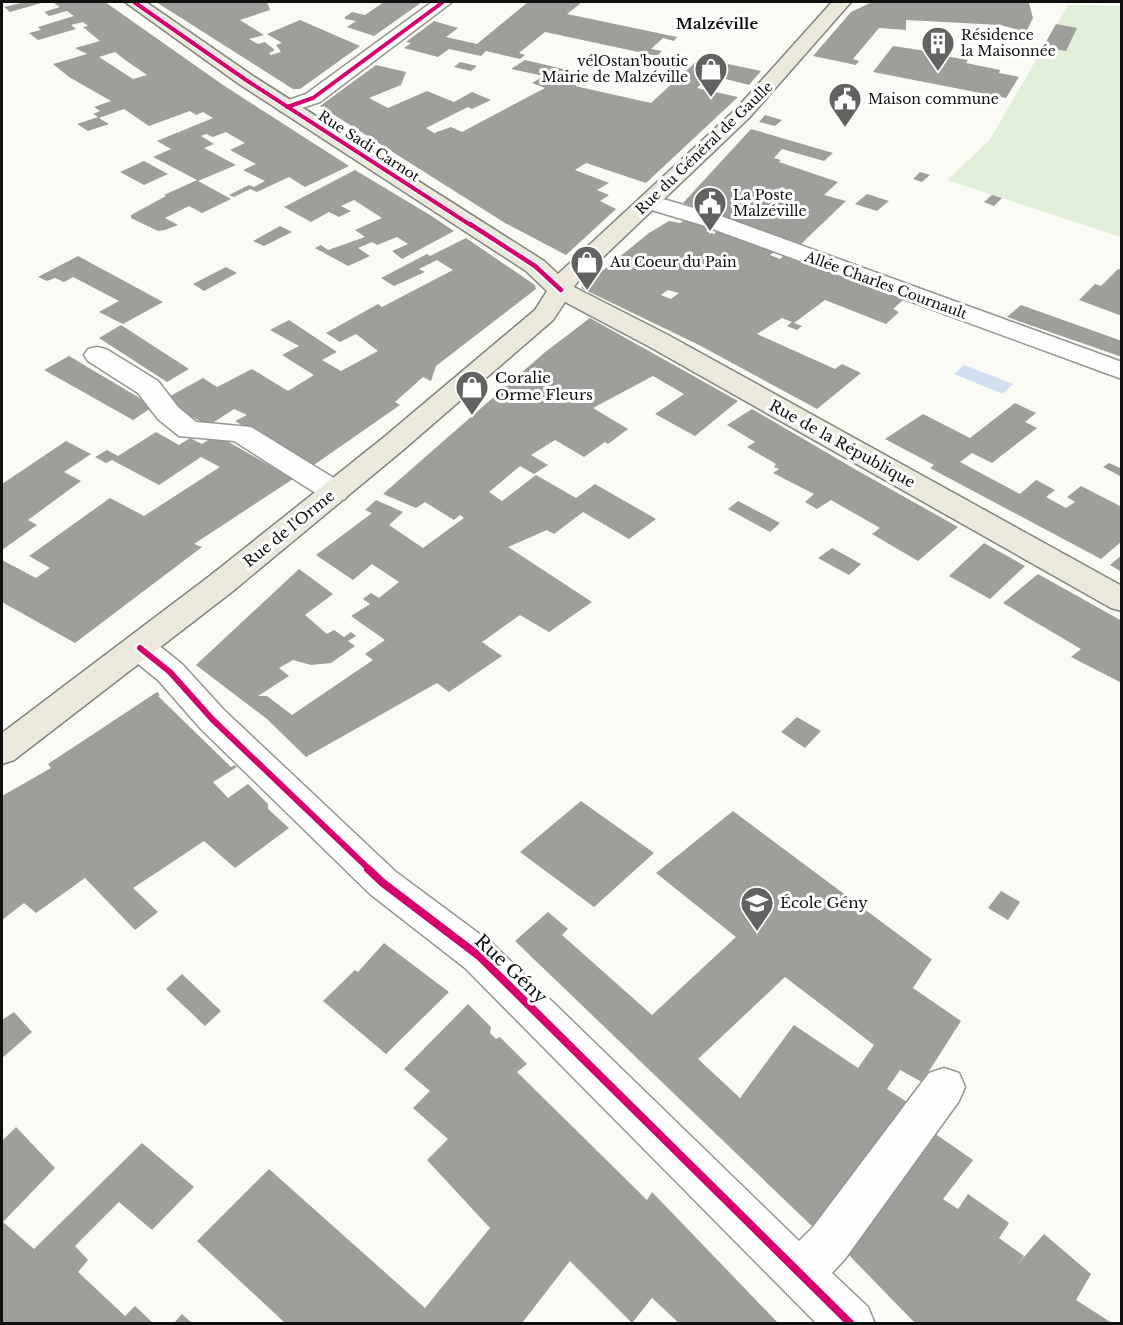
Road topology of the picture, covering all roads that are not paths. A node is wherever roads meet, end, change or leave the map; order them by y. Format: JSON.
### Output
{"nodes":[{"id":1,"x":134,"y":2,"type":"edge"},
{"id":2,"x":443,"y":2,"type":"edge"},
{"id":3,"x":842,"y":2,"type":"edge"},
{"id":4,"x":287,"y":107,"type":"junction"},
{"id":5,"x":649,"y":202,"type":"junction"},
{"id":6,"x":561,"y":290,"type":"junction"},
{"id":7,"x":97,"y":354,"type":"dead end"},
{"id":8,"x":1122,"y":371,"type":"edge"},
{"id":9,"x":335,"y":492,"type":"junction"},
{"id":10,"x":1122,"y":600,"type":"edge"},
{"id":11,"x":140,"y":648,"type":"junction"},
{"id":12,"x":2,"y":751,"type":"edge"},
{"id":13,"x":944,"y":1087,"type":"dead end"},
{"id":14,"x":801,"y":1273,"type":"junction"},
{"id":15,"x":852,"y":1323,"type":"edge"}],
"edges":[{"from":1,"to":4,"type":"main road","name":"Rue Sadi Carnot"},
{"from":2,"to":4,"type":"street"},
{"from":3,"to":5,"type":"main road","name":"Rue du Général de Gaulle"},
{"from":4,"to":6,"type":"main road","name":"Rue Sadi Carnot"},
{"from":5,"to":6,"type":"main road","name":"Rue du Général de Gaulle"},
{"from":5,"to":8,"type":"street","name":"Allée Charles Cournault"},
{"from":6,"to":9,"type":"main road","name":"Rue de l'Orme"},
{"from":6,"to":10,"type":"main road","name":"Rue de la République"},
{"from":7,"to":9,"type":"street"},
{"from":9,"to":11,"type":"main road","name":"Rue de l'Orme"},
{"from":11,"to":12,"type":"main road","name":"Rue de l'Orme"},
{"from":11,"to":14,"type":"street","name":"Rue Gény"},
{"from":13,"to":14,"type":"street"},
{"from":14,"to":15,"type":"street","name":"Rue Gény"}]}
